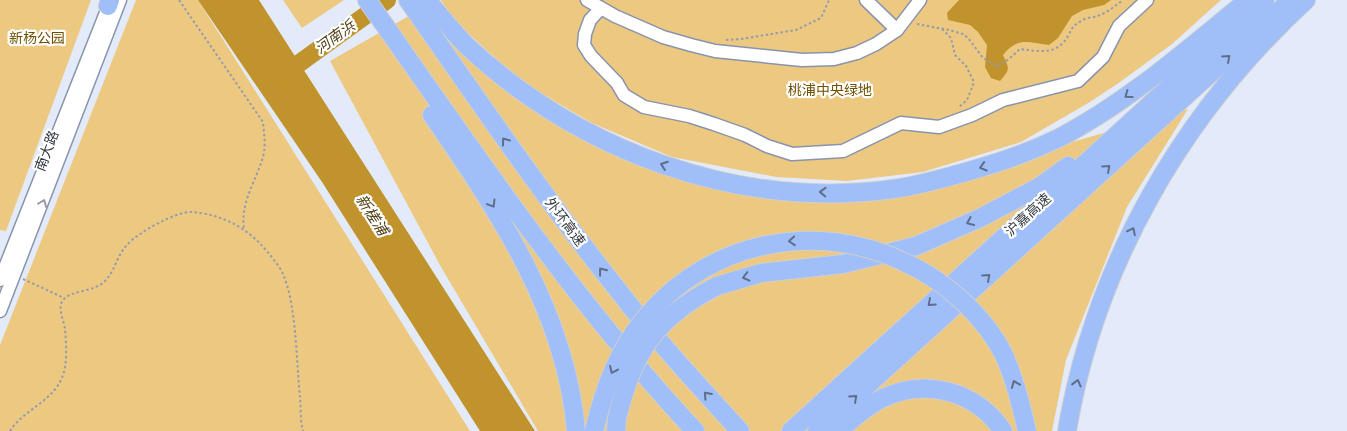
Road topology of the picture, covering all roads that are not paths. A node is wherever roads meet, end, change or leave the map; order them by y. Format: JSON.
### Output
{"nodes":[{"id":1,"x":354,"y":0,"type":"edge"},
{"id":2,"x":367,"y":0,"type":"edge"},
{"id":3,"x":587,"y":0,"type":"edge"},
{"id":4,"x":866,"y":0,"type":"edge"},
{"id":5,"x":920,"y":0,"type":"edge"},
{"id":6,"x":1147,"y":0,"type":"edge"},
{"id":7,"x":1248,"y":0,"type":"edge"},
{"id":8,"x":1255,"y":0,"type":"edge"},
{"id":9,"x":1265,"y":0,"type":"edge"},
{"id":10,"x":1292,"y":0,"type":"edge"},
{"id":11,"x":1306,"y":0,"type":"edge"},
{"id":12,"x":112,"y":2,"type":"edge"},
{"id":13,"x":416,"y":2,"type":"edge"},
{"id":14,"x":601,"y":8,"type":"junction"},
{"id":15,"x":900,"y":26,"type":"junction"},
{"id":16,"x":381,"y":30,"type":"junction"},
{"id":17,"x":20,"y":247,"type":"junction"},
{"id":18,"x":0,"y":280,"type":"edge"},
{"id":19,"x":0,"y":311,"type":"edge"},
{"id":20,"x":616,"y":424,"type":"edge"},
{"id":21,"x":576,"y":431,"type":"edge"},
{"id":22,"x":594,"y":431,"type":"edge"},
{"id":23,"x":695,"y":431,"type":"edge"},
{"id":24,"x":740,"y":431,"type":"edge"},
{"id":25,"x":790,"y":431,"type":"edge"},
{"id":26,"x":817,"y":431,"type":"edge"},
{"id":27,"x":838,"y":431,"type":"edge"},
{"id":28,"x":1003,"y":431,"type":"edge"},
{"id":29,"x":1027,"y":431,"type":"edge"},
{"id":30,"x":1067,"y":431,"type":"edge"}],
"edges":[{"from":1,"to":16,"type":"highway"},
{"from":2,"to":16,"type":"highway"},
{"from":3,"to":14,"type":"street"},
{"from":4,"to":15,"type":"street"},
{"from":5,"to":15,"type":"street"},
{"from":6,"to":14,"type":"street"},
{"from":7,"to":13,"type":"highway","one_way":true},
{"from":8,"to":20,"type":"highway","one_way":true,"bridge":true},
{"from":9,"to":25,"type":"highway","name":"沪嘉高速","one_way":true},
{"from":26,"to":10,"type":"highway","name":"沪嘉高速","one_way":true},
{"from":30,"to":11,"type":"highway","one_way":true},
{"from":12,"to":17,"type":"street","name":"南大路"},
{"from":24,"to":13,"type":"highway","name":"外环高速","one_way":true},
{"from":14,"to":15,"type":"street"},
{"from":16,"to":21,"type":"highway","one_way":true},
{"from":16,"to":23,"type":"highway"},
{"from":17,"to":18,"type":"street","name":"南大路"},
{"from":17,"to":19,"type":"street","name":"南大路"},
{"from":29,"to":22,"type":"highway","one_way":true,"bridge":true},
{"from":27,"to":28,"type":"highway"}]}
